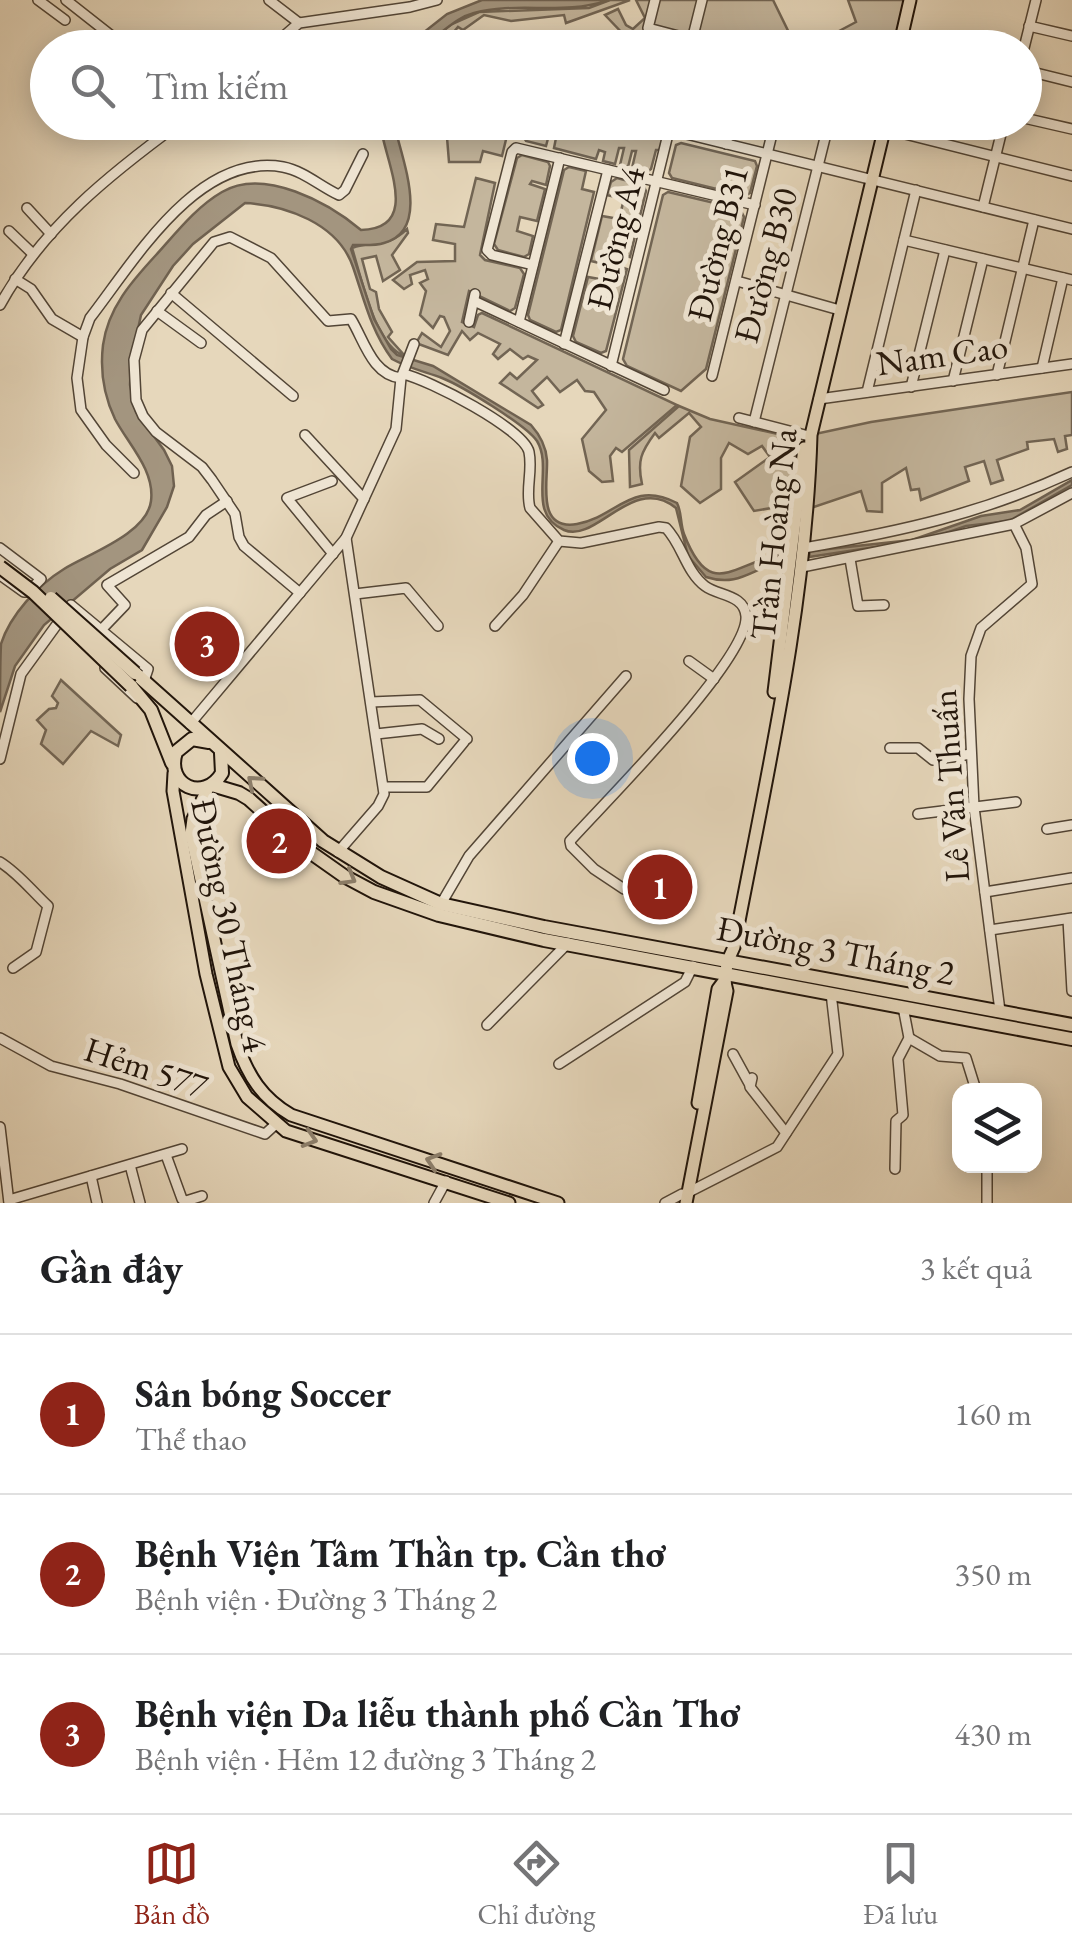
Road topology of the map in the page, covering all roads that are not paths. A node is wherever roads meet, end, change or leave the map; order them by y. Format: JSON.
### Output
{"nodes":[{"id":1,"x":38,"y":0,"type":"edge"},
{"id":2,"x":66,"y":0,"type":"edge"},
{"id":3,"x":269,"y":0,"type":"edge"},
{"id":4,"x":437,"y":0,"type":"edge"},
{"id":5,"x":655,"y":0,"type":"edge"},
{"id":6,"x":702,"y":0,"type":"edge"},
{"id":7,"x":913,"y":0,"type":"edge"},
{"id":8,"x":1036,"y":0,"type":"edge"},
{"id":9,"x":65,"y":20,"type":"dead end"},
{"id":10,"x":299,"y":23,"type":"junction"},
{"id":11,"x":1029,"y":26,"type":"junction"},
{"id":12,"x":104,"y":30,"type":"edge"},
{"id":13,"x":287,"y":30,"type":"edge"},
{"id":14,"x":653,"y":30,"type":"edge"},
{"id":15,"x":694,"y":30,"type":"edge"},
{"id":16,"x":907,"y":30,"type":"edge"},
{"id":17,"x":1028,"y":30,"type":"edge"},
{"id":18,"x":1072,"y":36,"type":"edge"},
{"id":19,"x":1042,"y":74,"type":"edge"},
{"id":20,"x":1072,"y":82,"type":"edge"},
{"id":21,"x":1042,"y":122,"type":"edge"},
{"id":22,"x":1072,"y":129,"type":"edge"},
{"id":23,"x":158,"y":140,"type":"edge"},
{"id":24,"x":668,"y":140,"type":"edge"},
{"id":25,"x":714,"y":140,"type":"edge"},
{"id":26,"x":727,"y":140,"type":"edge"},
{"id":27,"x":770,"y":140,"type":"edge"},
{"id":28,"x":825,"y":140,"type":"edge"},
{"id":29,"x":880,"y":140,"type":"edge"},
{"id":30,"x":935,"y":140,"type":"edge"},
{"id":31,"x":1000,"y":140,"type":"edge"},
{"id":32,"x":726,"y":144,"type":"junction"},
{"id":33,"x":364,"y":154,"type":"dead end"},
{"id":34,"x":767,"y":154,"type":"junction"},
{"id":35,"x":560,"y":158,"type":"junction"},
{"id":36,"x":996,"y":158,"type":"junction"},
{"id":37,"x":819,"y":167,"type":"junction"},
{"id":38,"x":608,"y":170,"type":"junction"},
{"id":39,"x":1072,"y":176,"type":"edge"},
{"id":40,"x":871,"y":180,"type":"junction"},
{"id":41,"x":657,"y":182,"type":"junction"},
{"id":42,"x":916,"y":190,"type":"junction"},
{"id":43,"x":754,"y":205,"type":"junction"},
{"id":44,"x":983,"y":207,"type":"junction"},
{"id":45,"x":27,"y":208,"type":"dead end"},
{"id":46,"x":1034,"y":220,"type":"junction"},
{"id":47,"x":1072,"y":229,"type":"edge"},
{"id":48,"x":9,"y":231,"type":"dead end"},
{"id":49,"x":50,"y":234,"type":"junction"},
{"id":50,"x":904,"y":240,"type":"junction"},
{"id":51,"x":944,"y":250,"type":"junction"},
{"id":52,"x":33,"y":254,"type":"junction"},
{"id":53,"x":982,"y":259,"type":"junction"},
{"id":54,"x":533,"y":266,"type":"junction"},
{"id":55,"x":1022,"y":268,"type":"junction"},
{"id":56,"x":14,"y":278,"type":"junction"},
{"id":57,"x":1068,"y":279,"type":"edge"},
{"id":58,"x":737,"y":280,"type":"junction"},
{"id":59,"x":171,"y":292,"type":"junction"},
{"id":60,"x":784,"y":294,"type":"junction"},
{"id":61,"x":0,"y":305,"type":"edge"},
{"id":62,"x":836,"y":309,"type":"junction"},
{"id":63,"x":157,"y":311,"type":"junction"},
{"id":64,"x":469,"y":322,"type":"dead end"},
{"id":65,"x":519,"y":322,"type":"junction"},
{"id":66,"x":83,"y":337,"type":"junction"},
{"id":67,"x":201,"y":343,"type":"dead end"},
{"id":68,"x":564,"y":344,"type":"junction"},
{"id":69,"x":413,"y":348,"type":"dead end"},
{"id":70,"x":1072,"y":364,"type":"edge"},
{"id":71,"x":612,"y":366,"type":"junction"},
{"id":72,"x":1042,"y":368,"type":"junction"},
{"id":73,"x":402,"y":375,"type":"junction"},
{"id":74,"x":997,"y":375,"type":"junction"},
{"id":75,"x":712,"y":376,"type":"dead end"},
{"id":76,"x":952,"y":381,"type":"junction"},
{"id":77,"x":911,"y":387,"type":"junction"},
{"id":78,"x":664,"y":390,"type":"dead end"},
{"id":79,"x":866,"y":392,"type":"junction"},
{"id":80,"x":293,"y":396,"type":"dead end"},
{"id":81,"x":818,"y":399,"type":"junction"},
{"id":82,"x":739,"y":418,"type":"dead end"},
{"id":83,"x":754,"y":422,"type":"junction"},
{"id":84,"x":305,"y":435,"type":"dead end"},
{"id":85,"x":805,"y":435,"type":"junction"},
{"id":86,"x":1072,"y":472,"type":"edge"},
{"id":87,"x":134,"y":473,"type":"dead end"},
{"id":88,"x":332,"y":481,"type":"dead end"},
{"id":89,"x":1072,"y":493,"type":"edge"},
{"id":90,"x":364,"y":498,"type":"junction"},
{"id":91,"x":227,"y":501,"type":"junction"},
{"id":92,"x":1014,"y":524,"type":"junction"},
{"id":93,"x":346,"y":538,"type":"junction"},
{"id":94,"x":559,"y":541,"type":"junction"},
{"id":95,"x":0,"y":548,"type":"edge"},
{"id":96,"x":798,"y":549,"type":"junction"},
{"id":97,"x":333,"y":554,"type":"junction"},
{"id":98,"x":850,"y":559,"type":"junction"},
{"id":99,"x":0,"y":564,"type":"edge"},
{"id":100,"x":796,"y":567,"type":"junction"},
{"id":101,"x":0,"y":575,"type":"edge"},
{"id":102,"x":300,"y":593,"type":"junction"},
{"id":103,"x":354,"y":594,"type":"junction"},
{"id":104,"x":884,"y":605,"type":"dead end"},
{"id":105,"x":57,"y":620,"type":"junction"},
{"id":106,"x":438,"y":626,"type":"dead end"},
{"id":107,"x":495,"y":626,"type":"dead end"},
{"id":108,"x":102,"y":629,"type":"junction"},
{"id":109,"x":689,"y":660,"type":"dead end"},
{"id":110,"x":626,"y":676,"type":"dead end"},
{"id":111,"x":714,"y":679,"type":"junction"},
{"id":112,"x":136,"y":680,"type":"junction"},
{"id":113,"x":141,"y":698,"type":"junction"},
{"id":114,"x":371,"y":702,"type":"junction"},
{"id":115,"x":190,"y":724,"type":"junction"},
{"id":116,"x":376,"y":734,"type":"junction"},
{"id":117,"x":439,"y":740,"type":"dead end"},
{"id":118,"x":216,"y":748,"type":"junction"},
{"id":119,"x":890,"y":748,"type":"dead end"},
{"id":120,"x":971,"y":754,"type":"junction"},
{"id":121,"x":0,"y":759,"type":"edge"},
{"id":122,"x":173,"y":769,"type":"junction"},
{"id":123,"x":210,"y":787,"type":"junction"},
{"id":124,"x":384,"y":787,"type":"junction"},
{"id":125,"x":1016,"y":802,"type":"dead end"},
{"id":126,"x":974,"y":807,"type":"junction"},
{"id":127,"x":918,"y":814,"type":"dead end"},
{"id":128,"x":1072,"y":825,"type":"edge"},
{"id":129,"x":1047,"y":829,"type":"dead end"},
{"id":130,"x":338,"y":852,"type":"junction"},
{"id":131,"x":0,"y":862,"type":"edge"},
{"id":132,"x":1072,"y":878,"type":"edge"},
{"id":133,"x":624,"y":889,"type":"dead end"},
{"id":134,"x":985,"y":892,"type":"junction"},
{"id":135,"x":441,"y":904,"type":"junction"},
{"id":136,"x":1070,"y":918,"type":"edge"},
{"id":137,"x":990,"y":930,"type":"junction"},
{"id":138,"x":568,"y":944,"type":"junction"},
{"id":139,"x":693,"y":966,"type":"junction"},
{"id":140,"x":726,"y":967,"type":"junction"},
{"id":141,"x":12,"y":968,"type":"dead end"},
{"id":142,"x":213,"y":973,"type":"junction"},
{"id":143,"x":1072,"y":990,"type":"edge"},
{"id":144,"x":830,"y":992,"type":"junction"},
{"id":145,"x":904,"y":1007,"type":"junction"},
{"id":146,"x":1000,"y":1011,"type":"junction"},
{"id":147,"x":487,"y":1025,"type":"dead end"},
{"id":148,"x":1072,"y":1025,"type":"edge"},
{"id":149,"x":0,"y":1038,"type":"edge"},
{"id":150,"x":908,"y":1038,"type":"junction"},
{"id":151,"x":1072,"y":1038,"type":"edge"},
{"id":152,"x":733,"y":1054,"type":"dead end"},
{"id":153,"x":559,"y":1064,"type":"dead end"},
{"id":154,"x":974,"y":1083,"type":"edge"},
{"id":155,"x":276,"y":1124,"type":"junction"},
{"id":156,"x":0,"y":1126,"type":"edge"},
{"id":157,"x":786,"y":1133,"type":"junction"},
{"id":158,"x":182,"y":1150,"type":"dead end"},
{"id":159,"x":166,"y":1155,"type":"junction"},
{"id":160,"x":130,"y":1165,"type":"junction"},
{"id":161,"x":895,"y":1168,"type":"dead end"},
{"id":162,"x":989,"y":1173,"type":"edge"},
{"id":163,"x":90,"y":1176,"type":"junction"},
{"id":164,"x":446,"y":1181,"type":"junction"},
{"id":165,"x":202,"y":1196,"type":"dead end"},
{"id":166,"x":684,"y":1198,"type":"edge"},
{"id":167,"x":9,"y":1202,"type":"edge"},
{"id":168,"x":98,"y":1203,"type":"edge"},
{"id":169,"x":140,"y":1203,"type":"edge"},
{"id":170,"x":434,"y":1203,"type":"edge"},
{"id":171,"x":509,"y":1203,"type":"edge"},
{"id":172,"x":558,"y":1203,"type":"edge"},
{"id":173,"x":664,"y":1203,"type":"edge"},
{"id":174,"x":987,"y":1203,"type":"edge"}],
"edges":[{"from":1,"to":9,"type":"street"},
{"from":2,"to":12,"type":"street"},
{"from":3,"to":10,"type":"street"},
{"from":4,"to":10,"type":"street"},
{"from":5,"to":14,"type":"street"},
{"from":6,"to":15,"type":"street"},
{"from":7,"to":16,"type":"main road"},
{"from":8,"to":11,"type":"street"},
{"from":10,"to":13,"type":"street"},
{"from":11,"to":17,"type":"street"},
{"from":11,"to":18,"type":"street"},
{"from":19,"to":20,"type":"street"},
{"from":21,"to":22,"type":"street"},
{"from":23,"to":49,"type":"street"},
{"from":24,"to":41,"type":"street","name":"Đường A4"},
{"from":25,"to":32,"type":"street"},
{"from":26,"to":32,"type":"street"},
{"from":27,"to":34,"type":"street","name":"Đường B31"},
{"from":28,"to":37,"type":"street","name":"Đường B30"},
{"from":29,"to":40,"type":"main road","name":"Trần Hoàng Na"},
{"from":30,"to":36,"type":"street"},
{"from":31,"to":36,"type":"street"},
{"from":32,"to":34,"type":"street"},
{"from":33,"to":66,"type":"street"},
{"from":34,"to":37,"type":"street"},
{"from":34,"to":43,"type":"street","name":"Đường B31"},
{"from":35,"to":38,"type":"street"},
{"from":35,"to":54,"type":"street"},
{"from":35,"to":54,"type":"street"},
{"from":36,"to":39,"type":"street"},
{"from":36,"to":44,"type":"street"},
{"from":37,"to":40,"type":"street"},
{"from":37,"to":60,"type":"street","name":"Đường B30"},
{"from":38,"to":41,"type":"street"},
{"from":38,"to":68,"type":"street"},
{"from":40,"to":42,"type":"street"},
{"from":40,"to":62,"type":"main road","name":"Trần Hoàng Na"},
{"from":40,"to":81,"type":"main road","name":"Trần Hoàng Na"},
{"from":41,"to":43,"type":"street"},
{"from":41,"to":71,"type":"street","name":"Đường A4"},
{"from":42,"to":44,"type":"street"},
{"from":42,"to":50,"type":"street"},
{"from":43,"to":58,"type":"street","name":"Đường B31"},
{"from":44,"to":46,"type":"street"},
{"from":45,"to":49,"type":"street"},
{"from":46,"to":47,"type":"street"},
{"from":46,"to":55,"type":"street"},
{"from":48,"to":52,"type":"street"},
{"from":49,"to":52,"type":"street"},
{"from":50,"to":51,"type":"street"},
{"from":50,"to":79,"type":"street"},
{"from":51,"to":53,"type":"street"},
{"from":51,"to":77,"type":"street"},
{"from":52,"to":56,"type":"street"},
{"from":53,"to":55,"type":"street"},
{"from":53,"to":76,"type":"street"},
{"from":54,"to":65,"type":"street"},
{"from":55,"to":57,"type":"street"},
{"from":55,"to":74,"type":"street"},
{"from":56,"to":61,"type":"street"},
{"from":56,"to":66,"type":"street"},
{"from":57,"to":72,"type":"street"},
{"from":58,"to":60,"type":"street"},
{"from":58,"to":75,"type":"street","name":"Đường B31"},
{"from":59,"to":63,"type":"street"},
{"from":59,"to":73,"type":"street"},
{"from":59,"to":80,"type":"street"},
{"from":60,"to":62,"type":"street"},
{"from":60,"to":83,"type":"street","name":"Đường B30"},
{"from":62,"to":85,"type":"main road","name":"Trần Hoàng Na"},
{"from":63,"to":67,"type":"street"},
{"from":63,"to":91,"type":"street"},
{"from":64,"to":65,"type":"street"},
{"from":65,"to":68,"type":"street"},
{"from":66,"to":87,"type":"street"},
{"from":68,"to":71,"type":"street"},
{"from":69,"to":73,"type":"street"},
{"from":70,"to":72,"type":"street","name":"Nam Cao"},
{"from":71,"to":78,"type":"street"},
{"from":72,"to":74,"type":"street","name":"Nam Cao"},
{"from":73,"to":90,"type":"street"},
{"from":73,"to":94,"type":"street"},
{"from":74,"to":76,"type":"street","name":"Nam Cao"},
{"from":76,"to":77,"type":"street","name":"Nam Cao"},
{"from":77,"to":79,"type":"street","name":"Nam Cao"},
{"from":79,"to":81,"type":"street","name":"Nam Cao"},
{"from":81,"to":96,"type":"main road","name":"Trần Hoàng Na"},
{"from":82,"to":83,"type":"street"},
{"from":83,"to":85,"type":"street"},
{"from":84,"to":90,"type":"street"},
{"from":85,"to":96,"type":"main road","name":"Trần Hoàng Na"},
{"from":86,"to":96,"type":"street"},
{"from":88,"to":97,"type":"street"},
{"from":89,"to":92,"type":"street"},
{"from":90,"to":93,"type":"street"},
{"from":91,"to":102,"type":"street"},
{"from":91,"to":108,"type":"street"},
{"from":92,"to":98,"type":"street"},
{"from":92,"to":120,"type":"street","name":"Lê Văn Thuấn"},
{"from":93,"to":97,"type":"street"},
{"from":93,"to":103,"type":"street"},
{"from":94,"to":107,"type":"street"},
{"from":94,"to":111,"type":"street"},
{"from":95,"to":101,"type":"street"},
{"from":96,"to":100,"type":"main road","name":"Trần Hoàng Na"},
{"from":97,"to":102,"type":"street"},
{"from":98,"to":100,"type":"street"},
{"from":98,"to":104,"type":"street"},
{"from":99,"to":112,"type":"highway","bridge":true},
{"from":100,"to":140,"type":"main road","name":"Trần Hoàng Na"},
{"from":102,"to":115,"type":"street"},
{"from":103,"to":106,"type":"street"},
{"from":103,"to":114,"type":"street"},
{"from":105,"to":108,"type":"street"},
{"from":105,"to":113,"type":"street"},
{"from":105,"to":121,"type":"street"},
{"from":108,"to":112,"type":"street"},
{"from":109,"to":111,"type":"street"},
{"from":110,"to":135,"type":"street"},
{"from":111,"to":133,"type":"street"},
{"from":112,"to":113,"type":"highway"},
{"from":112,"to":115,"type":"highway","name":"Đường 3 Tháng 2"},
{"from":113,"to":122,"type":"highway"},
{"from":114,"to":116,"type":"street"},
{"from":114,"to":124,"type":"street"},
{"from":115,"to":118,"type":"highway","name":"Đường 3 Tháng 2"},
{"from":116,"to":117,"type":"street"},
{"from":116,"to":124,"type":"street"},
{"from":118,"to":122,"type":"highway"},
{"from":118,"to":123,"type":"highway"},
{"from":130,"to":118,"type":"highway","name":"Đường 3 Tháng 2","one_way":true},
{"from":119,"to":120,"type":"street"},
{"from":120,"to":126,"type":"street","name":"Lê Văn Thuấn"},
{"from":122,"to":123,"type":"highway"},
{"from":122,"to":142,"type":"main road","name":"Đường 30 Tháng 4"},
{"from":123,"to":138,"type":"highway","name":"Đường 3 Tháng 2","one_way":true},
{"from":123,"to":142,"type":"main road","name":"Đường 30 Tháng 4"},
{"from":124,"to":130,"type":"street"},
{"from":125,"to":126,"type":"street"},
{"from":126,"to":127,"type":"street"},
{"from":126,"to":134,"type":"street","name":"Lê Văn Thuấn"},
{"from":128,"to":129,"type":"street"},
{"from":130,"to":135,"type":"highway","name":"Đường 3 Tháng 2"},
{"from":131,"to":141,"type":"street"},
{"from":132,"to":134,"type":"street"},
{"from":134,"to":137,"type":"street","name":"Lê Văn Thuấn"},
{"from":135,"to":140,"type":"highway","name":"Đường 3 Tháng 2"},
{"from":136,"to":137,"type":"street"},
{"from":136,"to":143,"type":"street"},
{"from":137,"to":146,"type":"street","name":"Lê Văn Thuấn"},
{"from":138,"to":139,"type":"highway","name":"Đường 3 Tháng 2"},
{"from":138,"to":147,"type":"street"},
{"from":139,"to":140,"type":"highway","name":"Đường 3 Tháng 2"},
{"from":139,"to":153,"type":"street"},
{"from":140,"to":144,"type":"highway","name":"Đường 3 Tháng 2"},
{"from":140,"to":146,"type":"highway","name":"Đường 3 Tháng 2"},
{"from":140,"to":166,"type":"main road","name":"Trần Hoàng Na"},
{"from":142,"to":155,"type":"main road","name":"Đường 30 Tháng 4"},
{"from":172,"to":142,"type":"main road","name":"Đường 30 Tháng 4","one_way":true},
{"from":144,"to":145,"type":"highway","name":"Đường 3 Tháng 2"},
{"from":144,"to":157,"type":"street"},
{"from":145,"to":150,"type":"street"},
{"from":145,"to":151,"type":"highway","name":"Đường 3 Tháng 2"},
{"from":146,"to":148,"type":"highway","name":"Đường 3 Tháng 2"},
{"from":149,"to":155,"type":"street","name":"Hẻm 577"},
{"from":150,"to":154,"type":"street"},
{"from":150,"to":161,"type":"street"},
{"from":152,"to":157,"type":"street"},
{"from":155,"to":164,"type":"main road","name":"Đường 30 Tháng 4","one_way":true},
{"from":156,"to":167,"type":"street"},
{"from":157,"to":166,"type":"street"},
{"from":158,"to":159,"type":"street"},
{"from":159,"to":160,"type":"street"},
{"from":159,"to":165,"type":"street"},
{"from":160,"to":163,"type":"street"},
{"from":160,"to":169,"type":"street"},
{"from":162,"to":174,"type":"street"},
{"from":163,"to":167,"type":"street"},
{"from":163,"to":168,"type":"street"},
{"from":164,"to":170,"type":"street"},
{"from":164,"to":171,"type":"main road","name":"Đường 30 Tháng 4"},
{"from":166,"to":173,"type":"street"}]}
